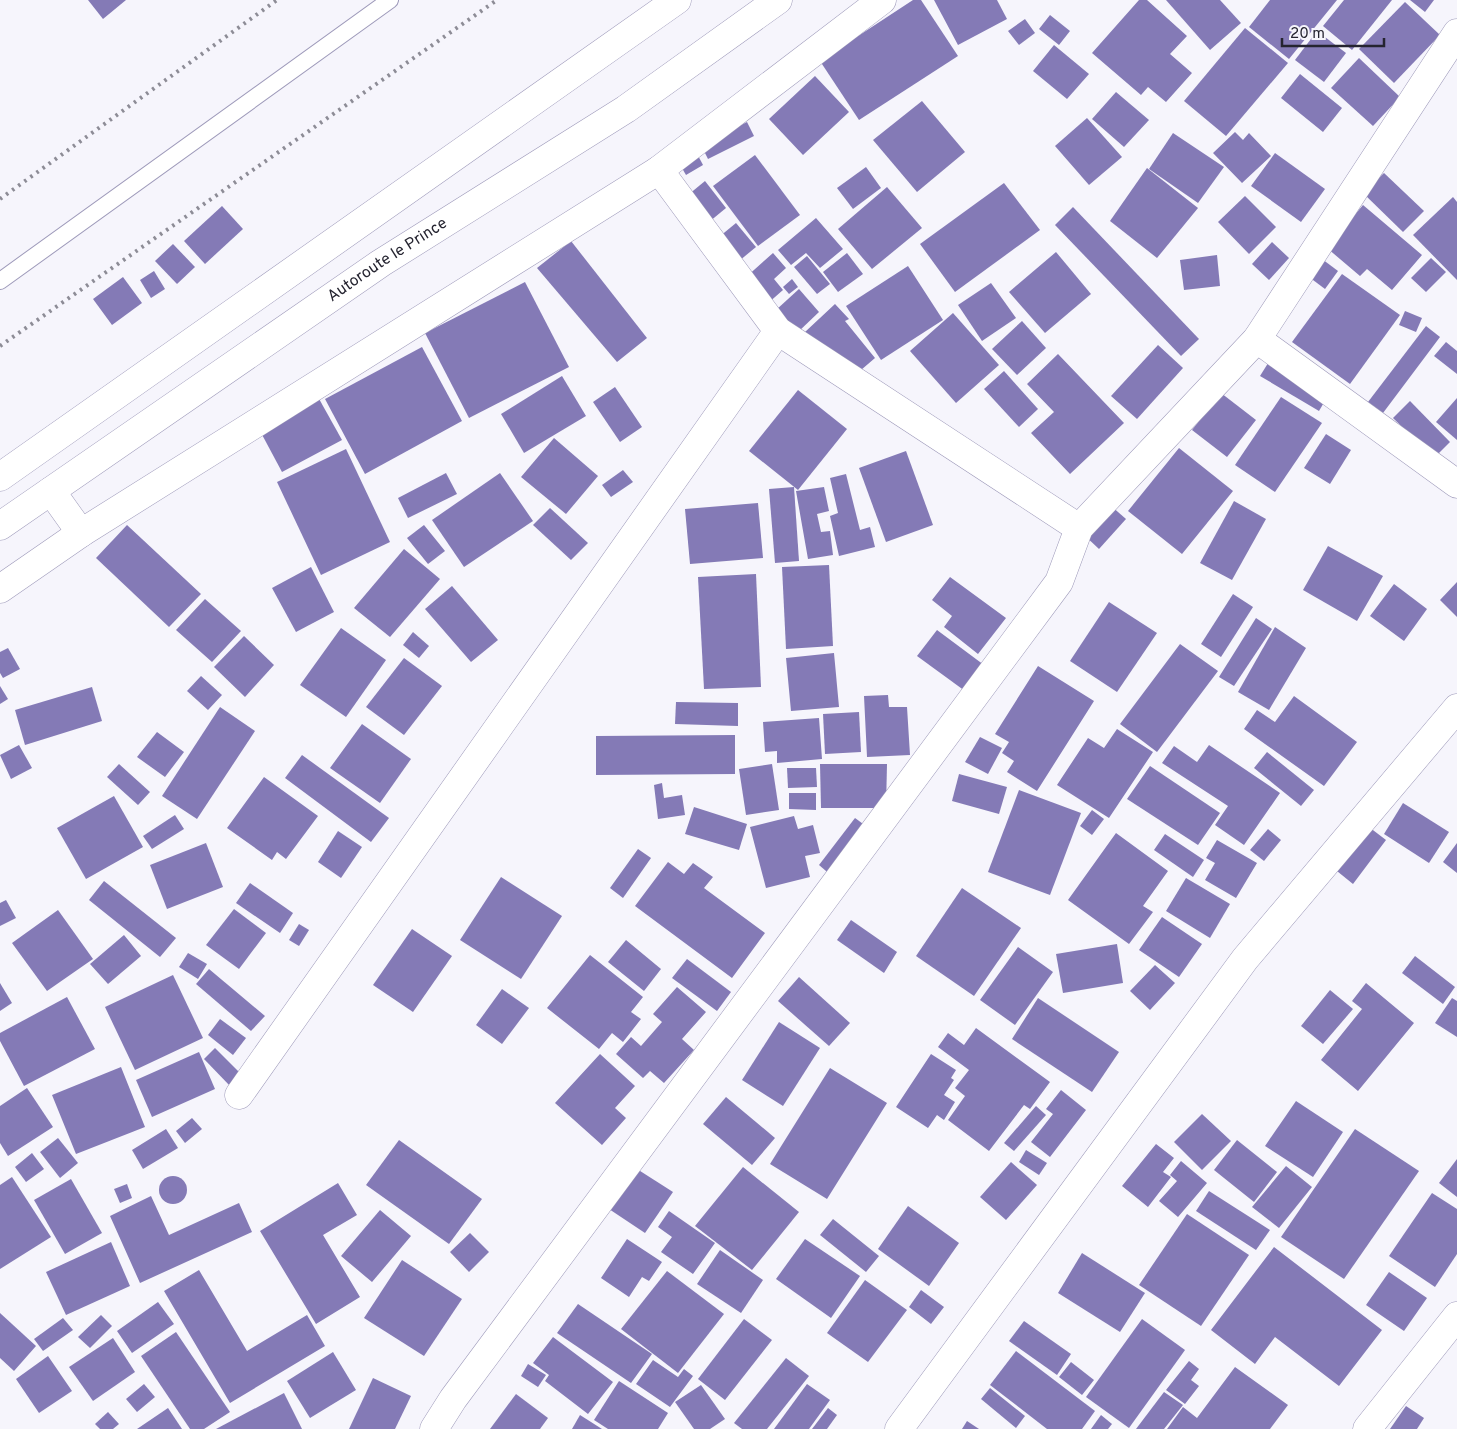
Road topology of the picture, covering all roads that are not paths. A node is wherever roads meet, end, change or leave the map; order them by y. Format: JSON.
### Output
{"nodes":[{"id":1,"x":390,"y":0,"type":"edge"},
{"id":2,"x":677,"y":0,"type":"edge"},
{"id":3,"x":778,"y":0,"type":"edge"},
{"id":4,"x":882,"y":0,"type":"edge"},
{"id":5,"x":1457,"y":33,"type":"edge"},
{"id":6,"x":659,"y":170,"type":"junction"},
{"id":7,"x":0,"y":281,"type":"edge"},
{"id":8,"x":778,"y":331,"type":"junction"},
{"id":9,"x":1257,"y":339,"type":"junction"},
{"id":10,"x":0,"y":477,"type":"edge"},
{"id":11,"x":1457,"y":484,"type":"edge"},
{"id":12,"x":51,"y":490,"type":"junction"},
{"id":13,"x":0,"y":526,"type":"edge"},
{"id":14,"x":1079,"y":528,"type":"junction"},
{"id":15,"x":81,"y":533,"type":"junction"},
{"id":16,"x":0,"y":589,"type":"edge"},
{"id":17,"x":1457,"y":708,"type":"edge"},
{"id":18,"x":239,"y":1095,"type":"dead end"},
{"id":19,"x":1457,"y":1316,"type":"edge"},
{"id":20,"x":434,"y":1429,"type":"edge"},
{"id":21,"x":899,"y":1429,"type":"edge"},
{"id":22,"x":1367,"y":1429,"type":"edge"}],
"edges":[{"from":1,"to":7,"type":"lane"},
{"from":2,"to":10,"type":"street"},
{"from":3,"to":12,"type":"street","name":"Autoroute le Prince"},
{"from":4,"to":6,"type":"street"},
{"from":5,"to":9,"type":"street"},
{"from":6,"to":8,"type":"street"},
{"from":6,"to":15,"type":"street"},
{"from":8,"to":14,"type":"street"},
{"from":8,"to":18,"type":"street"},
{"from":9,"to":11,"type":"street"},
{"from":9,"to":14,"type":"street"},
{"from":12,"to":13,"type":"street","name":"Autoroute le Prince"},
{"from":12,"to":15,"type":"street"},
{"from":14,"to":20,"type":"street"},
{"from":15,"to":16,"type":"street"},
{"from":17,"to":21,"type":"street"},
{"from":19,"to":22,"type":"street"}]}
